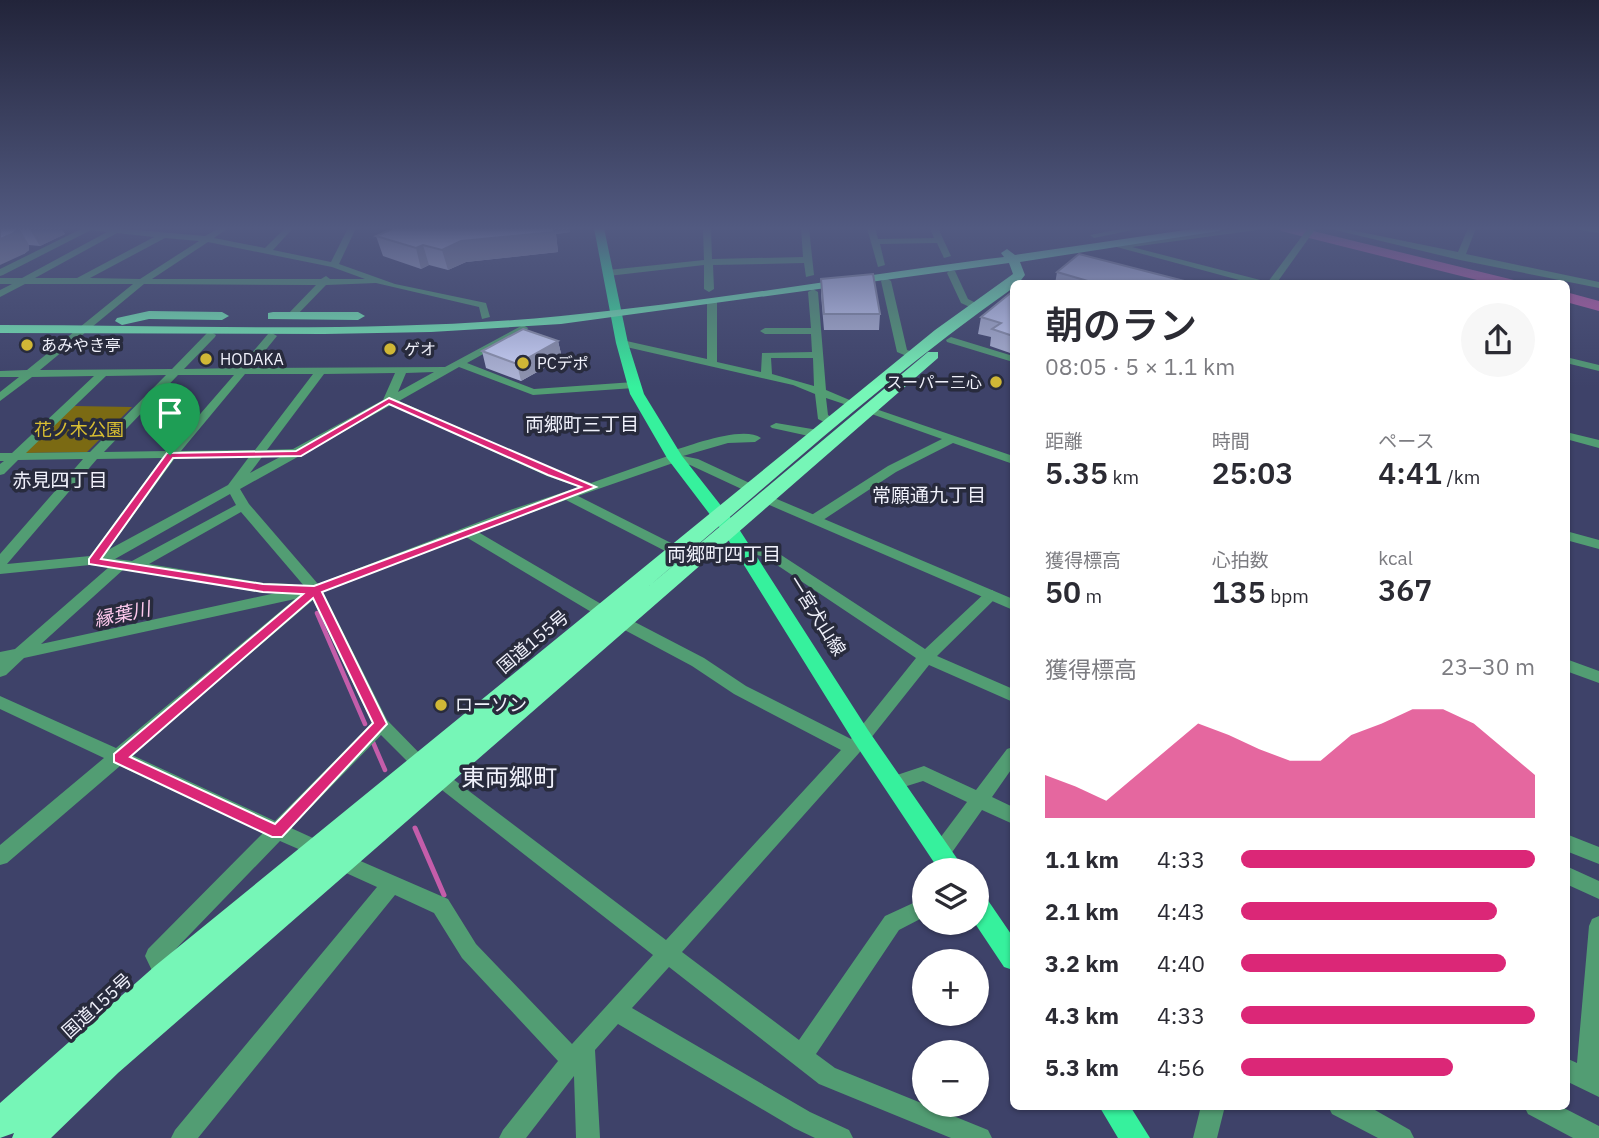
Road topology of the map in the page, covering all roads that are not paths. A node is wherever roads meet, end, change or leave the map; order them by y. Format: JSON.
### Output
{"nodes":[{"id":1,"x":19,"y":281,"type":"edge"},
{"id":2,"x":86,"y":281,"type":"edge"},
{"id":3,"x":610,"y":281,"type":"edge"},
{"id":4,"x":712,"y":281,"type":"edge"},
{"id":5,"x":783,"y":281,"type":"edge"},
{"id":6,"x":820,"y":281,"type":"edge"},
{"id":7,"x":830,"y":281,"type":"edge"},
{"id":8,"x":886,"y":281,"type":"joint"},
{"id":9,"x":955,"y":281,"type":"edge"},
{"id":10,"x":1580,"y":281,"type":"edge"},
{"id":11,"x":141,"y":282,"type":"junction"},
{"id":12,"x":384,"y":282,"type":"joint"},
{"id":13,"x":322,"y":283,"type":"junction"},
{"id":14,"x":1010,"y":284,"type":"edge"},
{"id":15,"x":1599,"y":285,"type":"edge"},
{"id":16,"x":1010,"y":289,"type":"edge"},
{"id":17,"x":813,"y":292,"type":"junction"},
{"id":18,"x":0,"y":293,"type":"edge"},
{"id":19,"x":715,"y":297,"type":"junction"},
{"id":20,"x":691,"y":298,"type":"junction"},
{"id":21,"x":977,"y":307,"type":"junction"},
{"id":22,"x":615,"y":310,"type":"junction"},
{"id":23,"x":268,"y":316,"type":"junction"},
{"id":24,"x":291,"y":316,"type":"junction"},
{"id":25,"x":485,"y":317,"type":"junction"},
{"id":26,"x":435,"y":319,"type":"junction"},
{"id":27,"x":561,"y":320,"type":"junction"},
{"id":28,"x":0,"y":321,"type":"edge"},
{"id":29,"x":122,"y":321,"type":"junction"},
{"id":30,"x":239,"y":322,"type":"junction"},
{"id":31,"x":86,"y":325,"type":"junction"},
{"id":32,"x":523,"y":328,"type":"junction"},
{"id":33,"x":184,"y":329,"type":"junction"},
{"id":34,"x":324,"y":330,"type":"junction"},
{"id":35,"x":765,"y":331,"type":"dead end"},
{"id":36,"x":815,"y":331,"type":"junction"},
{"id":37,"x":0,"y":332,"type":"edge"},
{"id":38,"x":211,"y":335,"type":"junction"},
{"id":39,"x":272,"y":336,"type":"junction"},
{"id":40,"x":298,"y":337,"type":"junction"},
{"id":41,"x":951,"y":340,"type":"junction"},
{"id":42,"x":622,"y":343,"type":"junction"},
{"id":43,"x":818,"y":355,"type":"junction"},
{"id":44,"x":913,"y":355,"type":"junction"},
{"id":45,"x":1010,"y":358,"type":"edge"},
{"id":46,"x":1570,"y":361,"type":"edge"},
{"id":47,"x":712,"y":362,"type":"junction"},
{"id":48,"x":452,"y":366,"type":"junction"},
{"id":49,"x":1599,"y":368,"type":"edge"},
{"id":50,"x":401,"y":371,"type":"junction"},
{"id":51,"x":242,"y":373,"type":"junction"},
{"id":52,"x":319,"y":373,"type":"junction"},
{"id":53,"x":0,"y":374,"type":"edge"},
{"id":54,"x":29,"y":374,"type":"junction"},
{"id":55,"x":102,"y":374,"type":"junction"},
{"id":56,"x":174,"y":374,"type":"junction"},
{"id":57,"x":767,"y":376,"type":"junction"},
{"id":58,"x":634,"y":385,"type":"junction"},
{"id":59,"x":819,"y":391,"type":"junction"},
{"id":60,"x":0,"y":398,"type":"edge"},
{"id":61,"x":389,"y":400,"type":"junction"},
{"id":62,"x":862,"y":407,"type":"junction"},
{"id":63,"x":776,"y":426,"type":"dead end"},
{"id":64,"x":825,"y":428,"type":"junction"},
{"id":65,"x":1570,"y":436,"type":"edge"},
{"id":66,"x":755,"y":438,"type":"dead end"},
{"id":67,"x":951,"y":439,"type":"junction"},
{"id":68,"x":1599,"y":444,"type":"edge"},
{"id":69,"x":298,"y":453,"type":"junction"},
{"id":70,"x":256,"y":454,"type":"junction"},
{"id":71,"x":170,"y":455,"type":"junction"},
{"id":72,"x":93,"y":456,"type":"junction"},
{"id":73,"x":674,"y":456,"type":"junction"},
{"id":74,"x":7,"y":457,"type":"edge"},
{"id":75,"x":1010,"y":459,"type":"edge"},
{"id":76,"x":0,"y":471,"type":"edge"},
{"id":77,"x":233,"y":487,"type":"junction"},
{"id":78,"x":591,"y":487,"type":"junction"},
{"id":79,"x":759,"y":493,"type":"junction"},
{"id":80,"x":567,"y":495,"type":"junction"},
{"id":81,"x":243,"y":506,"type":"junction"},
{"id":82,"x":815,"y":519,"type":"junction"},
{"id":83,"x":731,"y":530,"type":"junction"},
{"id":84,"x":469,"y":533,"type":"junction"},
{"id":85,"x":1570,"y":536,"type":"edge"},
{"id":86,"x":1599,"y":545,"type":"edge"},
{"id":87,"x":678,"y":552,"type":"junction"},
{"id":88,"x":95,"y":561,"type":"junction"},
{"id":89,"x":0,"y":563,"type":"edge"},
{"id":90,"x":126,"y":566,"type":"junction"},
{"id":91,"x":0,"y":569,"type":"edge"},
{"id":92,"x":315,"y":590,"type":"junction"},
{"id":93,"x":992,"y":595,"type":"junction"},
{"id":94,"x":1010,"y":604,"type":"edge"},
{"id":95,"x":603,"y":612,"type":"junction"},
{"id":96,"x":624,"y":623,"type":"junction"},
{"id":97,"x":23,"y":653,"type":"junction"},
{"id":98,"x":926,"y":657,"type":"junction"},
{"id":99,"x":0,"y":658,"type":"edge"},
{"id":100,"x":1570,"y":666,"type":"edge"},
{"id":101,"x":0,"y":671,"type":"edge"},
{"id":102,"x":1599,"y":677,"type":"edge"},
{"id":103,"x":1010,"y":695,"type":"edge"},
{"id":104,"x":0,"y":702,"type":"edge"},
{"id":105,"x":381,"y":724,"type":"junction"},
{"id":106,"x":857,"y":742,"type":"junction"},
{"id":107,"x":119,"y":758,"type":"junction"},
{"id":108,"x":1010,"y":758,"type":"edge"},
{"id":109,"x":430,"y":771,"type":"junction"},
{"id":110,"x":894,"y":783,"type":"junction"},
{"id":111,"x":978,"y":799,"type":"junction"},
{"id":112,"x":1010,"y":815,"type":"edge"},
{"id":113,"x":277,"y":832,"type":"junction"},
{"id":114,"x":1570,"y":844,"type":"edge"},
{"id":115,"x":319,"y":850,"type":"junction"},
{"id":116,"x":941,"y":852,"type":"junction"},
{"id":117,"x":1599,"y":856,"type":"edge"},
{"id":118,"x":0,"y":857,"type":"edge"},
{"id":119,"x":945,"y":858,"type":"edge"},
{"id":120,"x":342,"y":862,"type":"junction"},
{"id":121,"x":1570,"y":877,"type":"edge"},
{"id":122,"x":392,"y":884,"type":"junction"},
{"id":123,"x":1599,"y":890,"type":"edge"},
{"id":124,"x":912,"y":913,"type":"edge"},
{"id":125,"x":989,"y":923,"type":"edge"},
{"id":126,"x":1599,"y":926,"type":"edge"},
{"id":127,"x":1010,"y":954,"type":"edge"},
{"id":128,"x":667,"y":956,"type":"junction"},
{"id":129,"x":165,"y":976,"type":"junction"},
{"id":130,"x":617,"y":1011,"type":"junction"},
{"id":131,"x":578,"y":1053,"type":"junction"},
{"id":132,"x":801,"y":1056,"type":"junction"},
{"id":133,"x":1570,"y":1071,"type":"edge"},
{"id":134,"x":1593,"y":1083,"type":"edge"},
{"id":135,"x":1117,"y":1110,"type":"edge"},
{"id":136,"x":1212,"y":1110,"type":"edge"},
{"id":137,"x":1353,"y":1110,"type":"edge"},
{"id":138,"x":1544,"y":1110,"type":"edge"},
{"id":139,"x":2,"y":1120,"type":"edge"},
{"id":140,"x":30,"y":1137,"type":"edge"},
{"id":141,"x":183,"y":1138,"type":"edge"},
{"id":142,"x":511,"y":1138,"type":"edge"},
{"id":143,"x":588,"y":1138,"type":"edge"},
{"id":144,"x":841,"y":1138,"type":"edge"},
{"id":145,"x":980,"y":1138,"type":"edge"},
{"id":146,"x":1135,"y":1138,"type":"edge"},
{"id":147,"x":1205,"y":1138,"type":"edge"},
{"id":148,"x":1402,"y":1138,"type":"edge"},
{"id":149,"x":1597,"y":1138,"type":"edge"}],
"edges":[{"from":1,"to":18,"type":"street"},
{"from":2,"to":11,"type":"street"},
{"from":3,"to":22,"type":"main road","name":"一宮犬山線"},
{"from":4,"to":19,"type":"street"},
{"from":5,"to":19,"type":"highway"},
{"from":6,"to":20,"type":"highway"},
{"from":7,"to":19,"type":"highway"},
{"from":8,"to":17,"type":"highway"},
{"from":8,"to":44,"type":"street"},
{"from":9,"to":21,"type":"street"},
{"from":10,"to":15,"type":"street"},
{"from":11,"to":13,"type":"street"},
{"from":11,"to":31,"type":"street"},
{"from":12,"to":13,"type":"street"},
{"from":12,"to":25,"type":"street"},
{"from":13,"to":24,"type":"street"},
{"from":14,"to":21,"type":"highway","name":"国道155号"},
{"from":16,"to":41,"type":"highway","name":"国道155号"},
{"from":17,"to":19,"type":"highway"},
{"from":17,"to":36,"type":"street"},
{"from":19,"to":20,"type":"highway"},
{"from":19,"to":22,"type":"highway"},
{"from":19,"to":47,"type":"street"},
{"from":20,"to":22,"type":"highway"},
{"from":21,"to":44,"type":"highway","name":"国道155号"},
{"from":22,"to":25,"type":"highway"},
{"from":22,"to":27,"type":"highway"},
{"from":22,"to":42,"type":"main road","name":"一宮犬山線"},
{"from":23,"to":24,"type":"highway"},
{"from":23,"to":29,"type":"highway"},
{"from":23,"to":30,"type":"highway"},
{"from":24,"to":26,"type":"highway"},
{"from":25,"to":26,"type":"highway"},
{"from":26,"to":30,"type":"highway"},
{"from":27,"to":32,"type":"highway"},
{"from":27,"to":34,"type":"highway"},
{"from":28,"to":31,"type":"highway"},
{"from":29,"to":30,"type":"highway"},
{"from":29,"to":31,"type":"highway"},
{"from":31,"to":33,"type":"highway"},
{"from":31,"to":37,"type":"highway"},
{"from":31,"to":54,"type":"street"},
{"from":32,"to":40,"type":"highway"},
{"from":32,"to":48,"type":"street"},
{"from":33,"to":34,"type":"highway"},
{"from":33,"to":38,"type":"highway"},
{"from":34,"to":40,"type":"highway"},
{"from":35,"to":36,"type":"street"},
{"from":36,"to":43,"type":"street"},
{"from":38,"to":39,"type":"highway"},
{"from":38,"to":56,"type":"street"},
{"from":39,"to":40,"type":"highway"},
{"from":39,"to":51,"type":"street"},
{"from":41,"to":45,"type":"street"},
{"from":41,"to":62,"type":"highway","name":"国道155号"},
{"from":42,"to":47,"type":"street"},
{"from":42,"to":58,"type":"main road","name":"一宮犬山線"},
{"from":43,"to":57,"type":"street"},
{"from":43,"to":59,"type":"street"},
{"from":44,"to":62,"type":"highway","name":"国道155号"},
{"from":46,"to":49,"type":"street"},
{"from":47,"to":57,"type":"street"},
{"from":48,"to":50,"type":"street"},
{"from":48,"to":58,"type":"street"},
{"from":48,"to":61,"type":"street"},
{"from":50,"to":52,"type":"street"},
{"from":50,"to":61,"type":"street"},
{"from":51,"to":52,"type":"street"},
{"from":51,"to":56,"type":"street"},
{"from":51,"to":71,"type":"street"},
{"from":52,"to":70,"type":"street"},
{"from":53,"to":54,"type":"street"},
{"from":54,"to":55,"type":"street"},
{"from":54,"to":60,"type":"street"},
{"from":55,"to":56,"type":"street"},
{"from":55,"to":74,"type":"street"},
{"from":56,"to":72,"type":"street"},
{"from":57,"to":59,"type":"street"},
{"from":58,"to":73,"type":"main road","name":"一宮犬山線"},
{"from":59,"to":62,"type":"street"},
{"from":59,"to":64,"type":"street"},
{"from":61,"to":69,"type":"street"},
{"from":61,"to":78,"type":"street"},
{"from":62,"to":64,"type":"highway","name":"国道155号"},
{"from":62,"to":67,"type":"street"},
{"from":62,"to":79,"type":"highway","name":"国道155号"},
{"from":63,"to":64,"type":"street"},
{"from":64,"to":79,"type":"highway","name":"国道155号"},
{"from":65,"to":68,"type":"street"},
{"from":66,"to":73,"type":"street"},
{"from":67,"to":75,"type":"street"},
{"from":67,"to":82,"type":"street"},
{"from":69,"to":70,"type":"street"},
{"from":69,"to":77,"type":"street"},
{"from":70,"to":71,"type":"street"},
{"from":70,"to":77,"type":"street"},
{"from":71,"to":72,"type":"street"},
{"from":71,"to":88,"type":"street"},
{"from":72,"to":74,"type":"street"},
{"from":72,"to":89,"type":"street"},
{"from":73,"to":78,"type":"street"},
{"from":73,"to":79,"type":"street"},
{"from":73,"to":83,"type":"main road","name":"一宮犬山線"},
{"from":74,"to":76,"type":"street"},
{"from":77,"to":81,"type":"street"},
{"from":77,"to":88,"type":"street"},
{"from":78,"to":80,"type":"street"},
{"from":79,"to":82,"type":"street"},
{"from":79,"to":83,"type":"highway","name":"国道155号"},
{"from":80,"to":84,"type":"street"},
{"from":80,"to":87,"type":"street"},
{"from":81,"to":90,"type":"street"},
{"from":81,"to":92,"type":"street"},
{"from":82,"to":93,"type":"street"},
{"from":83,"to":87,"type":"highway","name":"国道155号"},
{"from":83,"to":96,"type":"highway","name":"国道155号"},
{"from":83,"to":98,"type":"street"},
{"from":83,"to":106,"type":"main road","name":"一宮犬山線"},
{"from":84,"to":92,"type":"street"},
{"from":84,"to":95,"type":"street"},
{"from":85,"to":86,"type":"street"},
{"from":87,"to":95,"type":"highway","name":"国道155号"},
{"from":88,"to":90,"type":"street"},
{"from":88,"to":91,"type":"street"},
{"from":90,"to":92,"type":"street"},
{"from":90,"to":97,"type":"street"},
{"from":92,"to":97,"type":"street"},
{"from":92,"to":105,"type":"street"},
{"from":92,"to":107,"type":"street"},
{"from":93,"to":94,"type":"street"},
{"from":93,"to":98,"type":"street"},
{"from":95,"to":109,"type":"highway","name":"国道155号"},
{"from":96,"to":106,"type":"street"},
{"from":96,"to":109,"type":"highway","name":"国道155号"},
{"from":97,"to":99,"type":"street"},
{"from":97,"to":101,"type":"street"},
{"from":98,"to":103,"type":"street"},
{"from":98,"to":106,"type":"street"},
{"from":100,"to":102,"type":"street"},
{"from":104,"to":107,"type":"street"},
{"from":105,"to":109,"type":"street"},
{"from":105,"to":113,"type":"street"},
{"from":106,"to":110,"type":"main road","name":"一宮犬山線"},
{"from":106,"to":128,"type":"street"},
{"from":107,"to":113,"type":"street"},
{"from":107,"to":118,"type":"street"},
{"from":108,"to":111,"type":"street"},
{"from":109,"to":115,"type":"highway","name":"国道155号"},
{"from":109,"to":120,"type":"highway","name":"国道155号"},
{"from":109,"to":128,"type":"street"},
{"from":110,"to":111,"type":"street"},
{"from":110,"to":116,"type":"main road","name":"一宮犬山線"},
{"from":111,"to":112,"type":"street"},
{"from":111,"to":116,"type":"street"},
{"from":113,"to":115,"type":"street"},
{"from":113,"to":129,"type":"street"},
{"from":114,"to":117,"type":"street"},
{"from":115,"to":129,"type":"highway","name":"国道155号"},
{"from":116,"to":119,"type":"main road","name":"一宮犬山線"},
{"from":120,"to":122,"type":"street"},
{"from":120,"to":140,"type":"highway","name":"国道155号"},
{"from":121,"to":123,"type":"street"},
{"from":122,"to":131,"type":"street"},
{"from":122,"to":141,"type":"street"},
{"from":124,"to":132,"type":"street"},
{"from":125,"to":127,"type":"main road"},
{"from":126,"to":134,"type":"street"},
{"from":128,"to":130,"type":"street"},
{"from":128,"to":132,"type":"street"},
{"from":129,"to":139,"type":"highway","name":"国道155号"},
{"from":130,"to":131,"type":"street"},
{"from":130,"to":144,"type":"street"},
{"from":131,"to":142,"type":"street"},
{"from":131,"to":143,"type":"street"},
{"from":132,"to":145,"type":"street"},
{"from":133,"to":134,"type":"street"},
{"from":135,"to":146,"type":"main road"},
{"from":136,"to":147,"type":"street"},
{"from":137,"to":148,"type":"street"},
{"from":138,"to":149,"type":"street"},
{"from":139,"to":140,"type":"street"}]}
